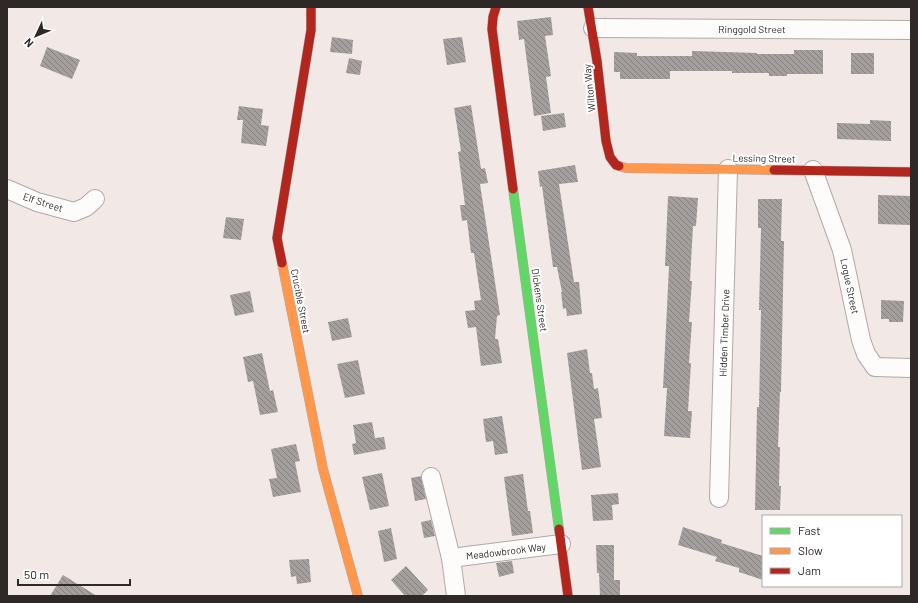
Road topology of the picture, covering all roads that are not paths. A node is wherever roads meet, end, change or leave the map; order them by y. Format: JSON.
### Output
{"nodes":[{"id":1,"x":311,"y":7,"type":"edge"},
{"id":2,"x":496,"y":7,"type":"edge"},
{"id":3,"x":588,"y":7,"type":"edge"},
{"id":4,"x":593,"y":28,"type":"junction"},
{"id":5,"x":911,"y":30,"type":"edge"},
{"id":6,"x":616,"y":166,"type":"joint"},
{"id":7,"x":728,"y":169,"type":"junction"},
{"id":8,"x":813,"y":170,"type":"junction"},
{"id":9,"x":911,"y":172,"type":"edge"},
{"id":10,"x":9,"y":190,"type":"edge"},
{"id":11,"x":95,"y":199,"type":"dead end"},
{"id":12,"x":911,"y":368,"type":"edge"},
{"id":13,"x":431,"y":477,"type":"dead end"},
{"id":14,"x":719,"y":498,"type":"dead end"},
{"id":15,"x":561,"y":544,"type":"junction"},
{"id":16,"x":451,"y":558,"type":"junction"},
{"id":17,"x":358,"y":596,"type":"edge"},
{"id":18,"x":456,"y":596,"type":"edge"},
{"id":19,"x":568,"y":596,"type":"edge"}],
"edges":[{"from":1,"to":17,"type":"street","name":"Crucible Street"},
{"from":2,"to":15,"type":"street","name":"Dickens Street"},
{"from":3,"to":4,"type":"street","name":"Wilton Way"},
{"from":4,"to":5,"type":"street","name":"Ringgold Street"},
{"from":4,"to":6,"type":"street","name":"Wilton Way"},
{"from":6,"to":7,"type":"street","name":"Lessing Street"},
{"from":7,"to":8,"type":"street","name":"Lessing Street"},
{"from":7,"to":14,"type":"street","name":"Hidden Timber Drive"},
{"from":8,"to":9,"type":"street","name":"Lessing Street"},
{"from":8,"to":12,"type":"street","name":"Logue Street"},
{"from":10,"to":11,"type":"street","name":"Elf Street"},
{"from":13,"to":16,"type":"street","name":"Meadowbrook Way"},
{"from":15,"to":16,"type":"street","name":"Meadowbrook Way"},
{"from":15,"to":19,"type":"street","name":"Dickens Street"},
{"from":16,"to":18,"type":"street","name":"Meadowbrook Way"}]}
